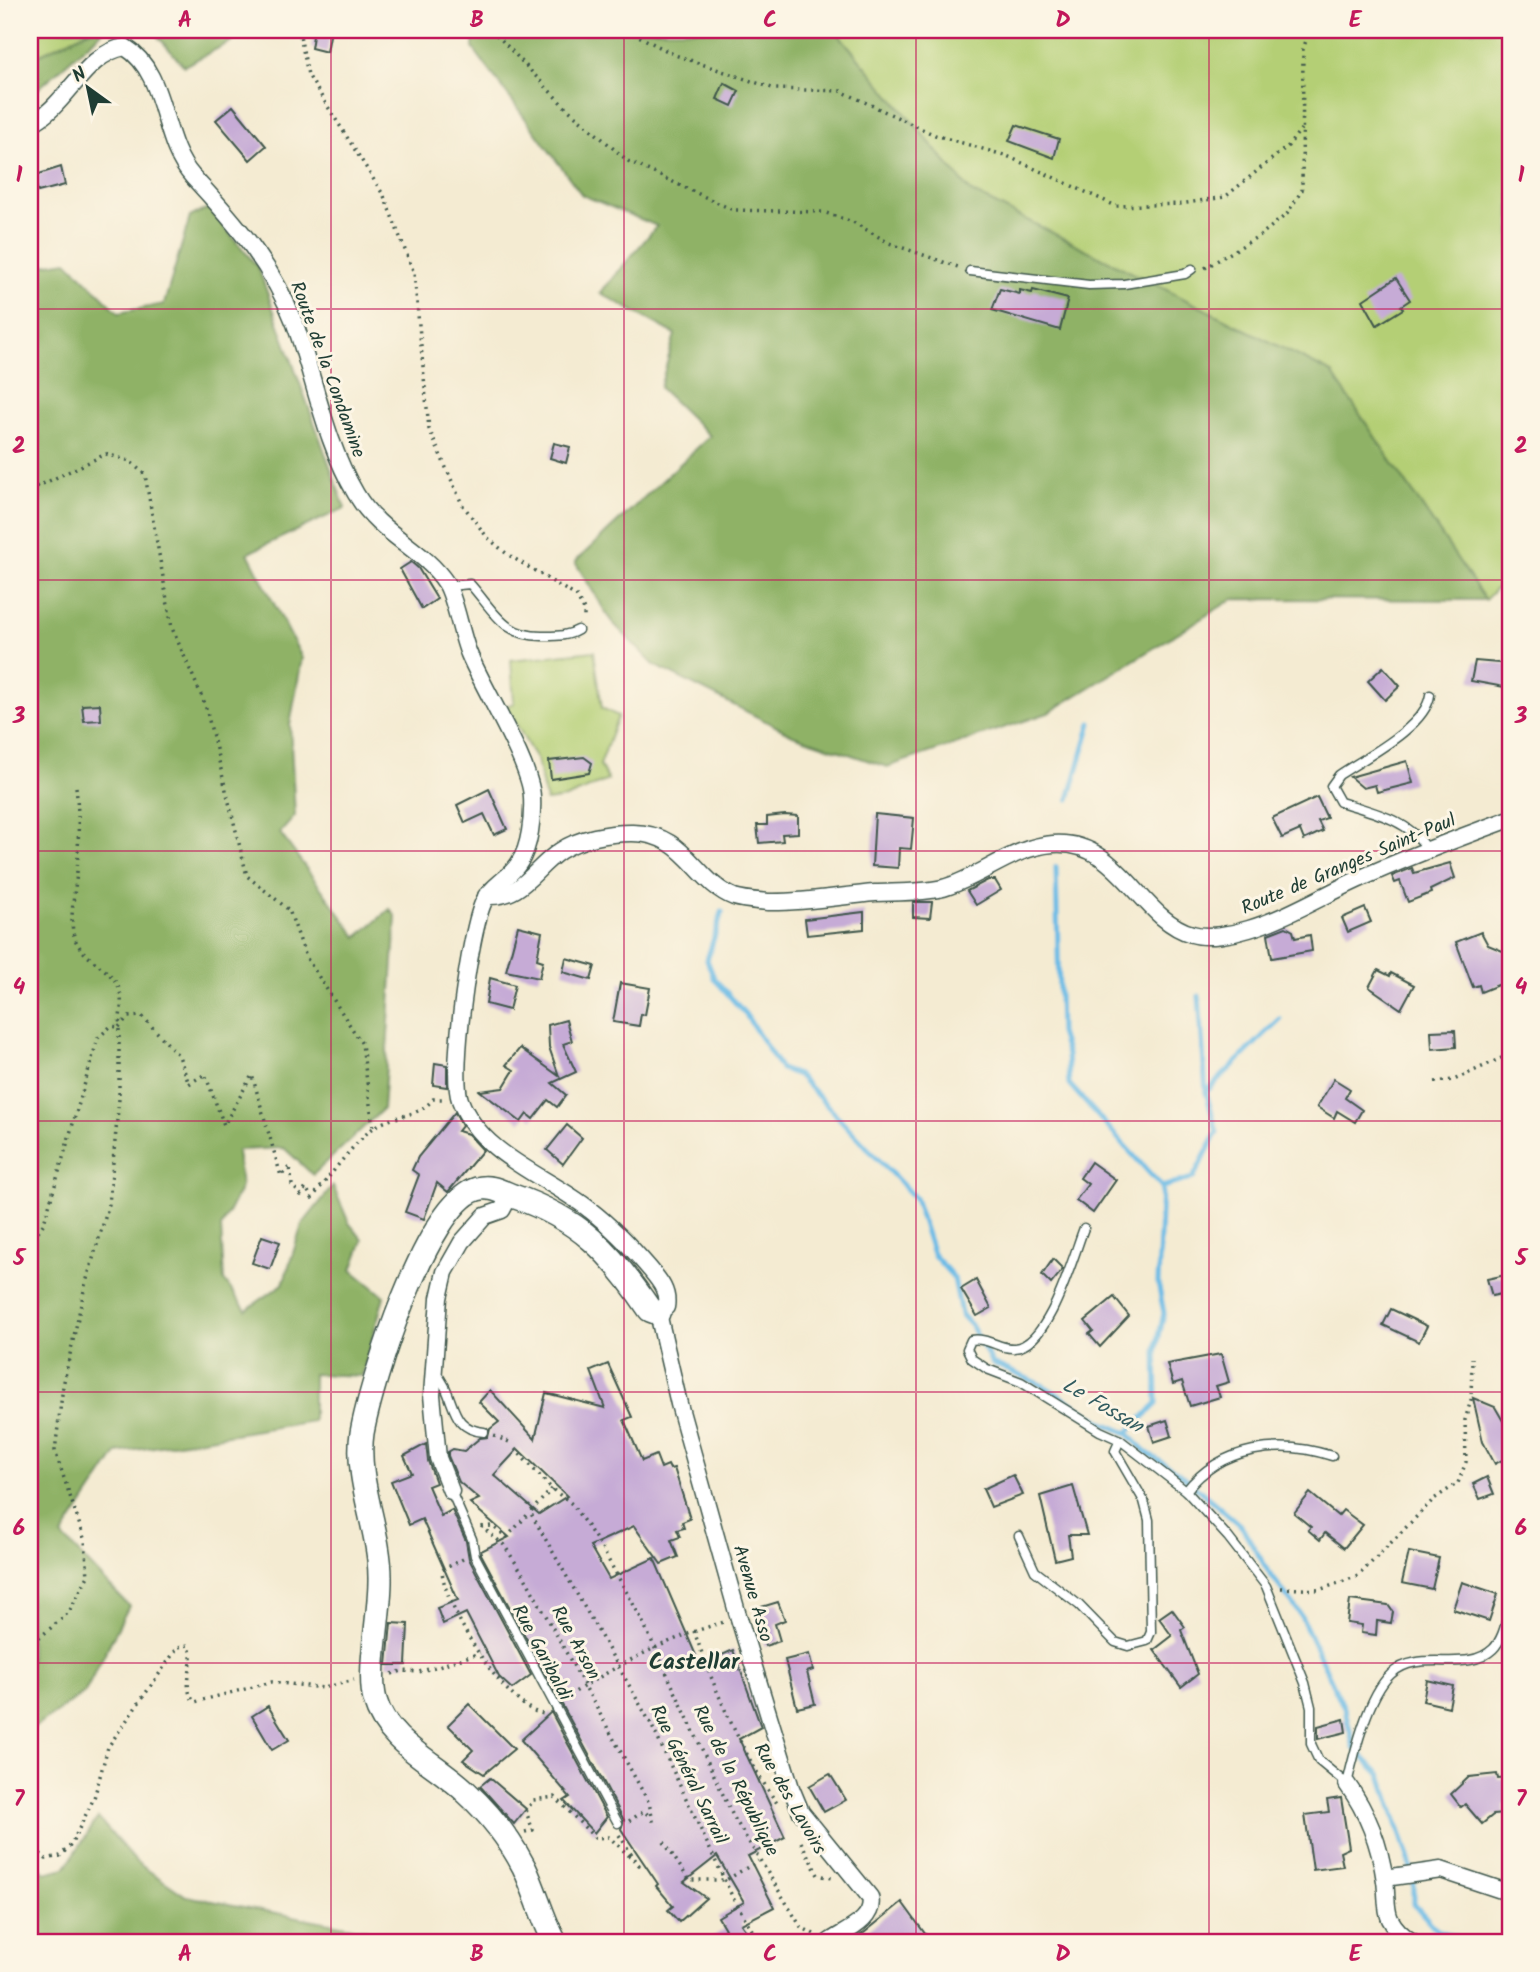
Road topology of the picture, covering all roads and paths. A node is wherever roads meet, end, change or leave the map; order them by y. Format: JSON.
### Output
{"nodes":[{"id":1,"x":299,"y":30,"type":"edge"},
{"id":2,"x":492,"y":30,"type":"edge"},
{"id":3,"x":627,"y":30,"type":"edge"},
{"id":4,"x":1310,"y":30,"type":"edge"},
{"id":5,"x":30,"y":124,"type":"edge"},
{"id":6,"x":1301,"y":129,"type":"junction"},
{"id":7,"x":1192,"y":269,"type":"joint"},
{"id":8,"x":970,"y":271,"type":"joint"},
{"id":9,"x":30,"y":490,"type":"edge"},
{"id":10,"x":449,"y":586,"type":"junction"},
{"id":11,"x":578,"y":630,"type":"joint"},
{"id":12,"x":1430,"y":695,"type":"dead end"},
{"id":13,"x":76,"y":787,"type":"dead end"},
{"id":14,"x":1510,"y":819,"type":"edge"},
{"id":15,"x":1427,"y":849,"type":"junction"},
{"id":16,"x":486,"y":895,"type":"junction"},
{"id":17,"x":119,"y":1027,"type":"junction"},
{"id":18,"x":1510,"y":1054,"type":"edge"},
{"id":19,"x":1435,"y":1082,"type":"dead end"},
{"id":20,"x":459,"y":1098,"type":"junction"},
{"id":21,"x":373,"y":1127,"type":"junction"},
{"id":22,"x":510,"y":1195,"type":"junction"},
{"id":23,"x":1084,"y":1228,"type":"dead end"},
{"id":24,"x":30,"y":1243,"type":"edge"},
{"id":25,"x":659,"y":1313,"type":"junction"},
{"id":26,"x":1472,"y":1358,"type":"dead end"},
{"id":27,"x":435,"y":1372,"type":"junction"},
{"id":28,"x":484,"y":1432,"type":"dead end"},
{"id":29,"x":1119,"y":1440,"type":"junction"},
{"id":30,"x":515,"y":1449,"type":"dead end"},
{"id":31,"x":1332,"y":1456,"type":"dead end"},
{"id":32,"x":552,"y":1489,"type":"junction"},
{"id":33,"x":451,"y":1491,"type":"joint"},
{"id":34,"x":1186,"y":1491,"type":"junction"},
{"id":35,"x":530,"y":1512,"type":"junction"},
{"id":36,"x":474,"y":1516,"type":"dead end"},
{"id":37,"x":482,"y":1527,"type":"junction"},
{"id":38,"x":1020,"y":1536,"type":"dead end"},
{"id":39,"x":475,"y":1556,"type":"junction"},
{"id":40,"x":1266,"y":1586,"type":"junction"},
{"id":41,"x":1510,"y":1609,"type":"edge"},
{"id":42,"x":729,"y":1621,"type":"dead end"},
{"id":43,"x":694,"y":1631,"type":"junction"},
{"id":44,"x":30,"y":1646,"type":"edge"},
{"id":45,"x":655,"y":1649,"type":"junction"},
{"id":46,"x":480,"y":1653,"type":"junction"},
{"id":47,"x":620,"y":1666,"type":"junction"},
{"id":48,"x":371,"y":1680,"type":"junction"},
{"id":49,"x":585,"y":1685,"type":"junction"},
{"id":50,"x":556,"y":1710,"type":"junction"},
{"id":51,"x":1347,"y":1784,"type":"junction"},
{"id":52,"x":781,"y":1809,"type":"dead end"},
{"id":53,"x":618,"y":1823,"type":"junction"},
{"id":54,"x":800,"y":1839,"type":"dead end"},
{"id":55,"x":664,"y":1842,"type":"dead end"},
{"id":56,"x":30,"y":1844,"type":"edge"},
{"id":57,"x":758,"y":1861,"type":"junction"},
{"id":58,"x":524,"y":1869,"type":"junction"},
{"id":59,"x":845,"y":1869,"type":"junction"},
{"id":60,"x":1385,"y":1878,"type":"junction"},
{"id":61,"x":726,"y":1880,"type":"junction"},
{"id":62,"x":1510,"y":1894,"type":"edge"},
{"id":63,"x":824,"y":1940,"type":"edge"},
{"id":64,"x":555,"y":1942,"type":"edge"},
{"id":65,"x":759,"y":1942,"type":"edge"},
{"id":66,"x":1413,"y":1942,"type":"edge"}],
"edges":[{"from":1,"to":11,"type":"path"},
{"from":2,"to":8,"type":"path"},
{"from":3,"to":6,"type":"path"},
{"from":4,"to":6,"type":"path"},
{"from":5,"to":10,"type":"street","name":"Route de la Condamine"},
{"from":6,"to":7,"type":"path"},
{"from":7,"to":8,"type":"lane"},
{"from":9,"to":21,"type":"path"},
{"from":10,"to":11,"type":"lane"},
{"from":10,"to":16,"type":"street"},
{"from":12,"to":15,"type":"lane"},
{"from":13,"to":17,"type":"path"},
{"from":14,"to":15,"type":"street","name":"Route de Granges Saint-Paul"},
{"from":15,"to":16,"type":"street","name":"Route de Granges Saint-Paul"},
{"from":16,"to":20,"type":"street"},
{"from":17,"to":21,"type":"path"},
{"from":17,"to":24,"type":"path"},
{"from":17,"to":44,"type":"path"},
{"from":18,"to":19,"type":"path"},
{"from":20,"to":21,"type":"path"},
{"from":20,"to":25,"type":"street","name":"Avenue Asso"},
{"from":22,"to":25,"type":"street"},
{"from":22,"to":27,"type":"street"},
{"from":22,"to":48,"type":"street"},
{"from":23,"to":29,"type":"lane"},
{"from":25,"to":59,"type":"street","name":"Avenue Asso"},
{"from":26,"to":40,"type":"path"},
{"from":27,"to":28,"type":"lane"},
{"from":27,"to":33,"type":"street"},
{"from":29,"to":34,"type":"lane"},
{"from":29,"to":38,"type":"lane"},
{"from":30,"to":32,"type":"path","name":"Rue de la République"},
{"from":31,"to":34,"type":"lane"},
{"from":32,"to":35,"type":"path"},
{"from":32,"to":45,"type":"path","name":"Rue de la République"},
{"from":33,"to":39,"type":"lane","name":"Rue Garibaldi"},
{"from":34,"to":40,"type":"lane"},
{"from":35,"to":37,"type":"path"},
{"from":35,"to":47,"type":"path","name":"Rue Général Sarrail"},
{"from":36,"to":37,"type":"path","name":"Rue Arson"},
{"from":37,"to":49,"type":"path","name":"Rue Arson"},
{"from":39,"to":46,"type":"path"},
{"from":39,"to":50,"type":"lane","name":"Rue Garibaldi"},
{"from":40,"to":51,"type":"lane"},
{"from":41,"to":51,"type":"lane"},
{"from":42,"to":43,"type":"path"},
{"from":43,"to":45,"type":"path"},
{"from":43,"to":52,"type":"path","name":"Rue des Lavoirs"},
{"from":45,"to":47,"type":"path"},
{"from":45,"to":57,"type":"path","name":"Rue de la République"},
{"from":46,"to":48,"type":"path"},
{"from":46,"to":50,"type":"path"},
{"from":47,"to":49,"type":"path"},
{"from":47,"to":61,"type":"path","name":"Rue Général Sarrail"},
{"from":48,"to":56,"type":"path"},
{"from":48,"to":58,"type":"street"},
{"from":49,"to":50,"type":"path"},
{"from":49,"to":53,"type":"path","name":"Rue Arson"},
{"from":50,"to":53,"type":"lane","name":"Rue Garibaldi"},
{"from":51,"to":60,"type":"street"},
{"from":53,"to":58,"type":"path"},
{"from":54,"to":59,"type":"path","name":"Rue des Lavoirs"},
{"from":55,"to":61,"type":"path"},
{"from":57,"to":61,"type":"path"},
{"from":57,"to":63,"type":"path","name":"Rue de la République"},
{"from":58,"to":64,"type":"street"},
{"from":59,"to":63,"type":"street","name":"Avenue Asso"},
{"from":60,"to":62,"type":"street"},
{"from":60,"to":66,"type":"street"},
{"from":61,"to":65,"type":"path","name":"Rue Général Sarrail"}]}
